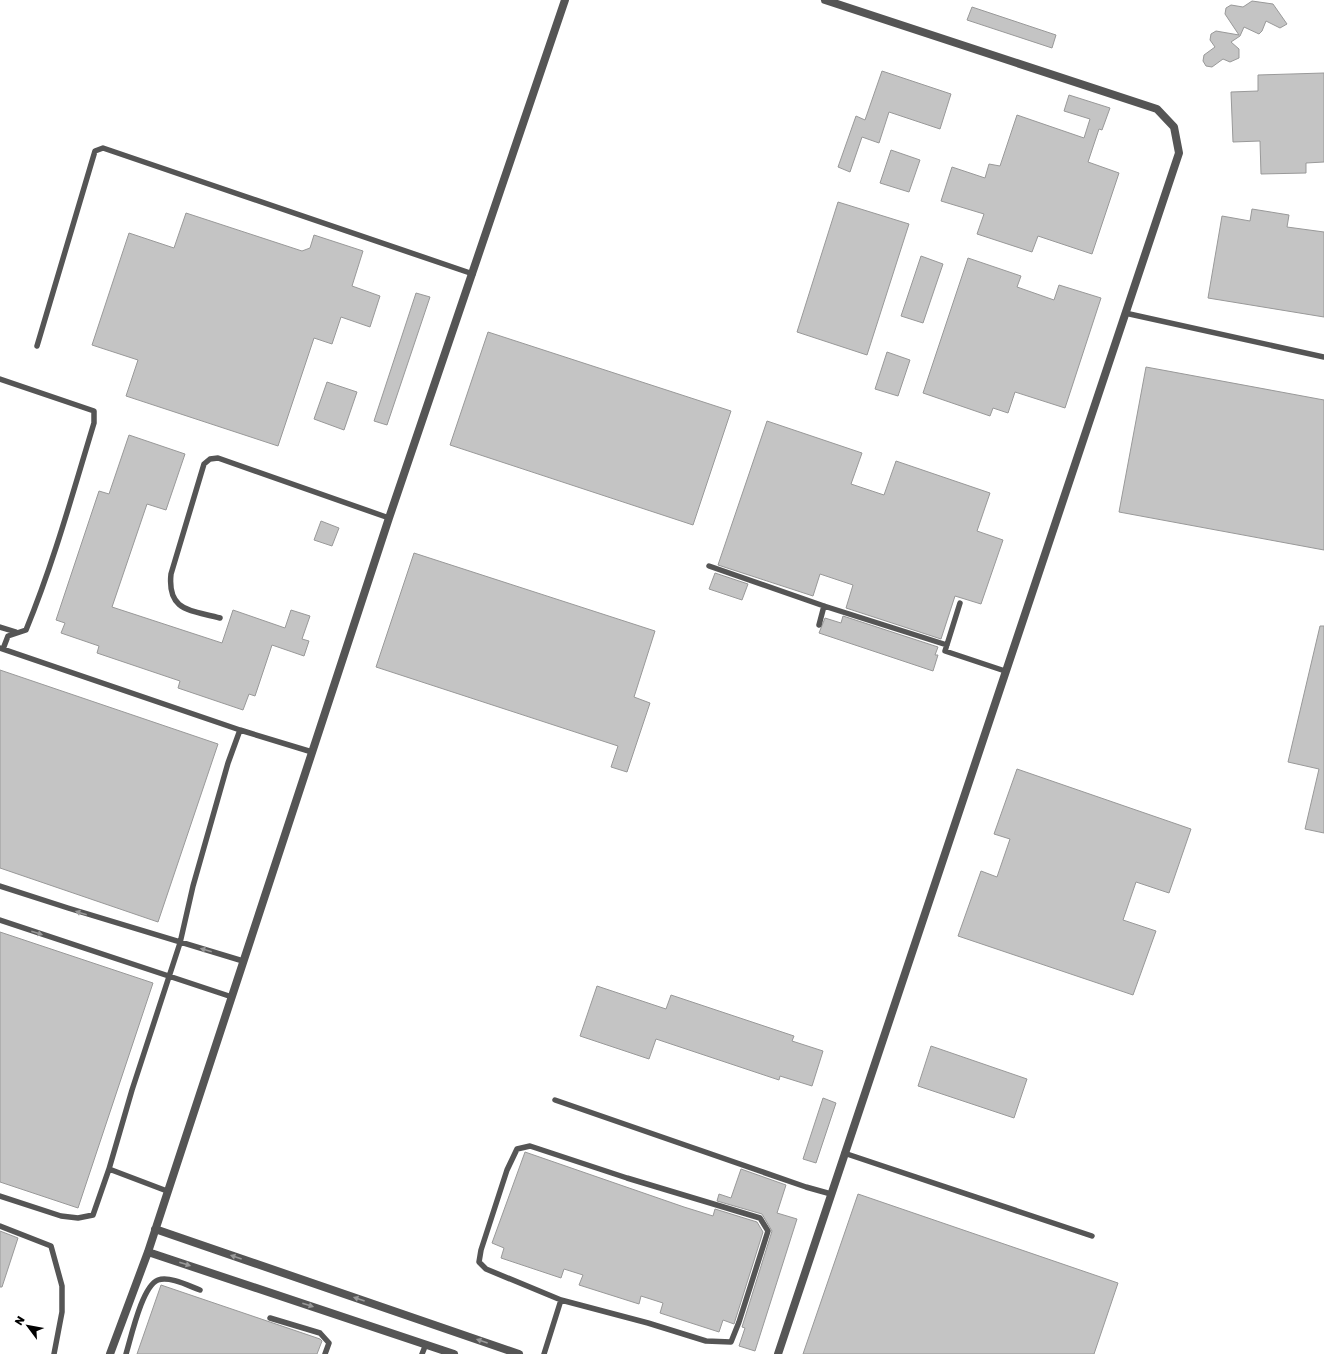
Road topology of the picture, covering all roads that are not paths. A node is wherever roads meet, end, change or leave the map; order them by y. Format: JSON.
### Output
{"nodes":[{"id":1,"x":565,"y":0,"type":"edge"},
{"id":2,"x":825,"y":0,"type":"edge"},
{"id":3,"x":472,"y":274,"type":"junction"},
{"id":4,"x":1125,"y":312,"type":"junction"},
{"id":5,"x":38,"y":346,"type":"dead end"},
{"id":6,"x":1324,"y":358,"type":"edge"},
{"id":7,"x":0,"y":379,"type":"edge"},
{"id":8,"x":389,"y":518,"type":"junction"},
{"id":9,"x":709,"y":566,"type":"dead end"},
{"id":10,"x":960,"y":604,"type":"dead end"},
{"id":11,"x":824,"y":606,"type":"junction"},
{"id":12,"x":220,"y":618,"type":"dead end"},
{"id":13,"x":819,"y":625,"type":"dead end"},
{"id":14,"x":0,"y":627,"type":"edge"},
{"id":15,"x":16,"y":632,"type":"junction"},
{"id":16,"x":947,"y":645,"type":"junction"},
{"id":17,"x":2,"y":649,"type":"edge"},
{"id":18,"x":1005,"y":671,"type":"junction"},
{"id":19,"x":240,"y":730,"type":"junction"},
{"id":20,"x":312,"y":752,"type":"junction"},
{"id":21,"x":0,"y":886,"type":"edge"},
{"id":22,"x":0,"y":920,"type":"edge"},
{"id":23,"x":180,"y":943,"type":"junction"},
{"id":24,"x":243,"y":961,"type":"junction"},
{"id":25,"x":170,"y":976,"type":"junction"},
{"id":26,"x":232,"y":997,"type":"junction"},
{"id":27,"x":556,"y":1100,"type":"dead end"},
{"id":28,"x":844,"y":1153,"type":"junction"},
{"id":29,"x":110,"y":1169,"type":"junction"},
{"id":30,"x":167,"y":1191,"type":"junction"},
{"id":31,"x":830,"y":1194,"type":"junction"},
{"id":32,"x":0,"y":1196,"type":"edge"},
{"id":33,"x":0,"y":1226,"type":"edge"},
{"id":34,"x":155,"y":1229,"type":"junction"},
{"id":35,"x":1092,"y":1236,"type":"dead end"},
{"id":36,"x":148,"y":1252,"type":"junction"},
{"id":37,"x":200,"y":1290,"type":"dead end"},
{"id":38,"x":561,"y":1300,"type":"junction"},
{"id":39,"x":270,"y":1318,"type":"dead end"},
{"id":40,"x":426,"y":1344,"type":"junction"},
{"id":41,"x":54,"y":1354,"type":"edge"},
{"id":42,"x":110,"y":1354,"type":"edge"},
{"id":43,"x":126,"y":1354,"type":"edge"},
{"id":44,"x":325,"y":1354,"type":"edge"},
{"id":45,"x":422,"y":1354,"type":"edge"},
{"id":46,"x":454,"y":1354,"type":"edge"},
{"id":47,"x":519,"y":1354,"type":"edge"},
{"id":48,"x":544,"y":1354,"type":"edge"},
{"id":49,"x":778,"y":1354,"type":"edge"}],
"edges":[{"from":1,"to":3,"type":"street"},
{"from":2,"to":4,"type":"street"},
{"from":3,"to":5,"type":"lane"},
{"from":3,"to":8,"type":"street"},
{"from":4,"to":6,"type":"lane"},
{"from":4,"to":18,"type":"street"},
{"from":7,"to":15,"type":"lane"},
{"from":8,"to":12,"type":"lane"},
{"from":8,"to":20,"type":"street"},
{"from":9,"to":11,"type":"lane"},
{"from":10,"to":16,"type":"lane"},
{"from":11,"to":13,"type":"lane"},
{"from":11,"to":16,"type":"lane"},
{"from":14,"to":15,"type":"lane"},
{"from":15,"to":17,"type":"lane"},
{"from":16,"to":18,"type":"lane"},
{"from":17,"to":19,"type":"lane"},
{"from":18,"to":28,"type":"street"},
{"from":19,"to":20,"type":"lane"},
{"from":19,"to":23,"type":"lane"},
{"from":20,"to":24,"type":"street"},
{"from":23,"to":21,"type":"lane","one_way":true},
{"from":22,"to":25,"type":"lane","one_way":true},
{"from":24,"to":23,"type":"lane","one_way":true},
{"from":23,"to":25,"type":"lane"},
{"from":24,"to":26,"type":"street"},
{"from":25,"to":26,"type":"lane"},
{"from":25,"to":29,"type":"lane"},
{"from":26,"to":30,"type":"street"},
{"from":27,"to":31,"type":"lane"},
{"from":28,"to":31,"type":"street"},
{"from":28,"to":35,"type":"lane"},
{"from":29,"to":30,"type":"lane"},
{"from":29,"to":32,"type":"lane"},
{"from":30,"to":34,"type":"street"},
{"from":31,"to":49,"type":"street"},
{"from":33,"to":41,"type":"lane"},
{"from":34,"to":36,"type":"street"},
{"from":47,"to":34,"type":"street","one_way":true},
{"from":36,"to":40,"type":"street","one_way":true},
{"from":36,"to":42,"type":"street"},
{"from":37,"to":43,"type":"lane"},
{"from":38,"to":38,"type":"lane"},
{"from":38,"to":48,"type":"lane"},
{"from":39,"to":44,"type":"lane"},
{"from":40,"to":45,"type":"lane"},
{"from":40,"to":46,"type":"street"}]}
